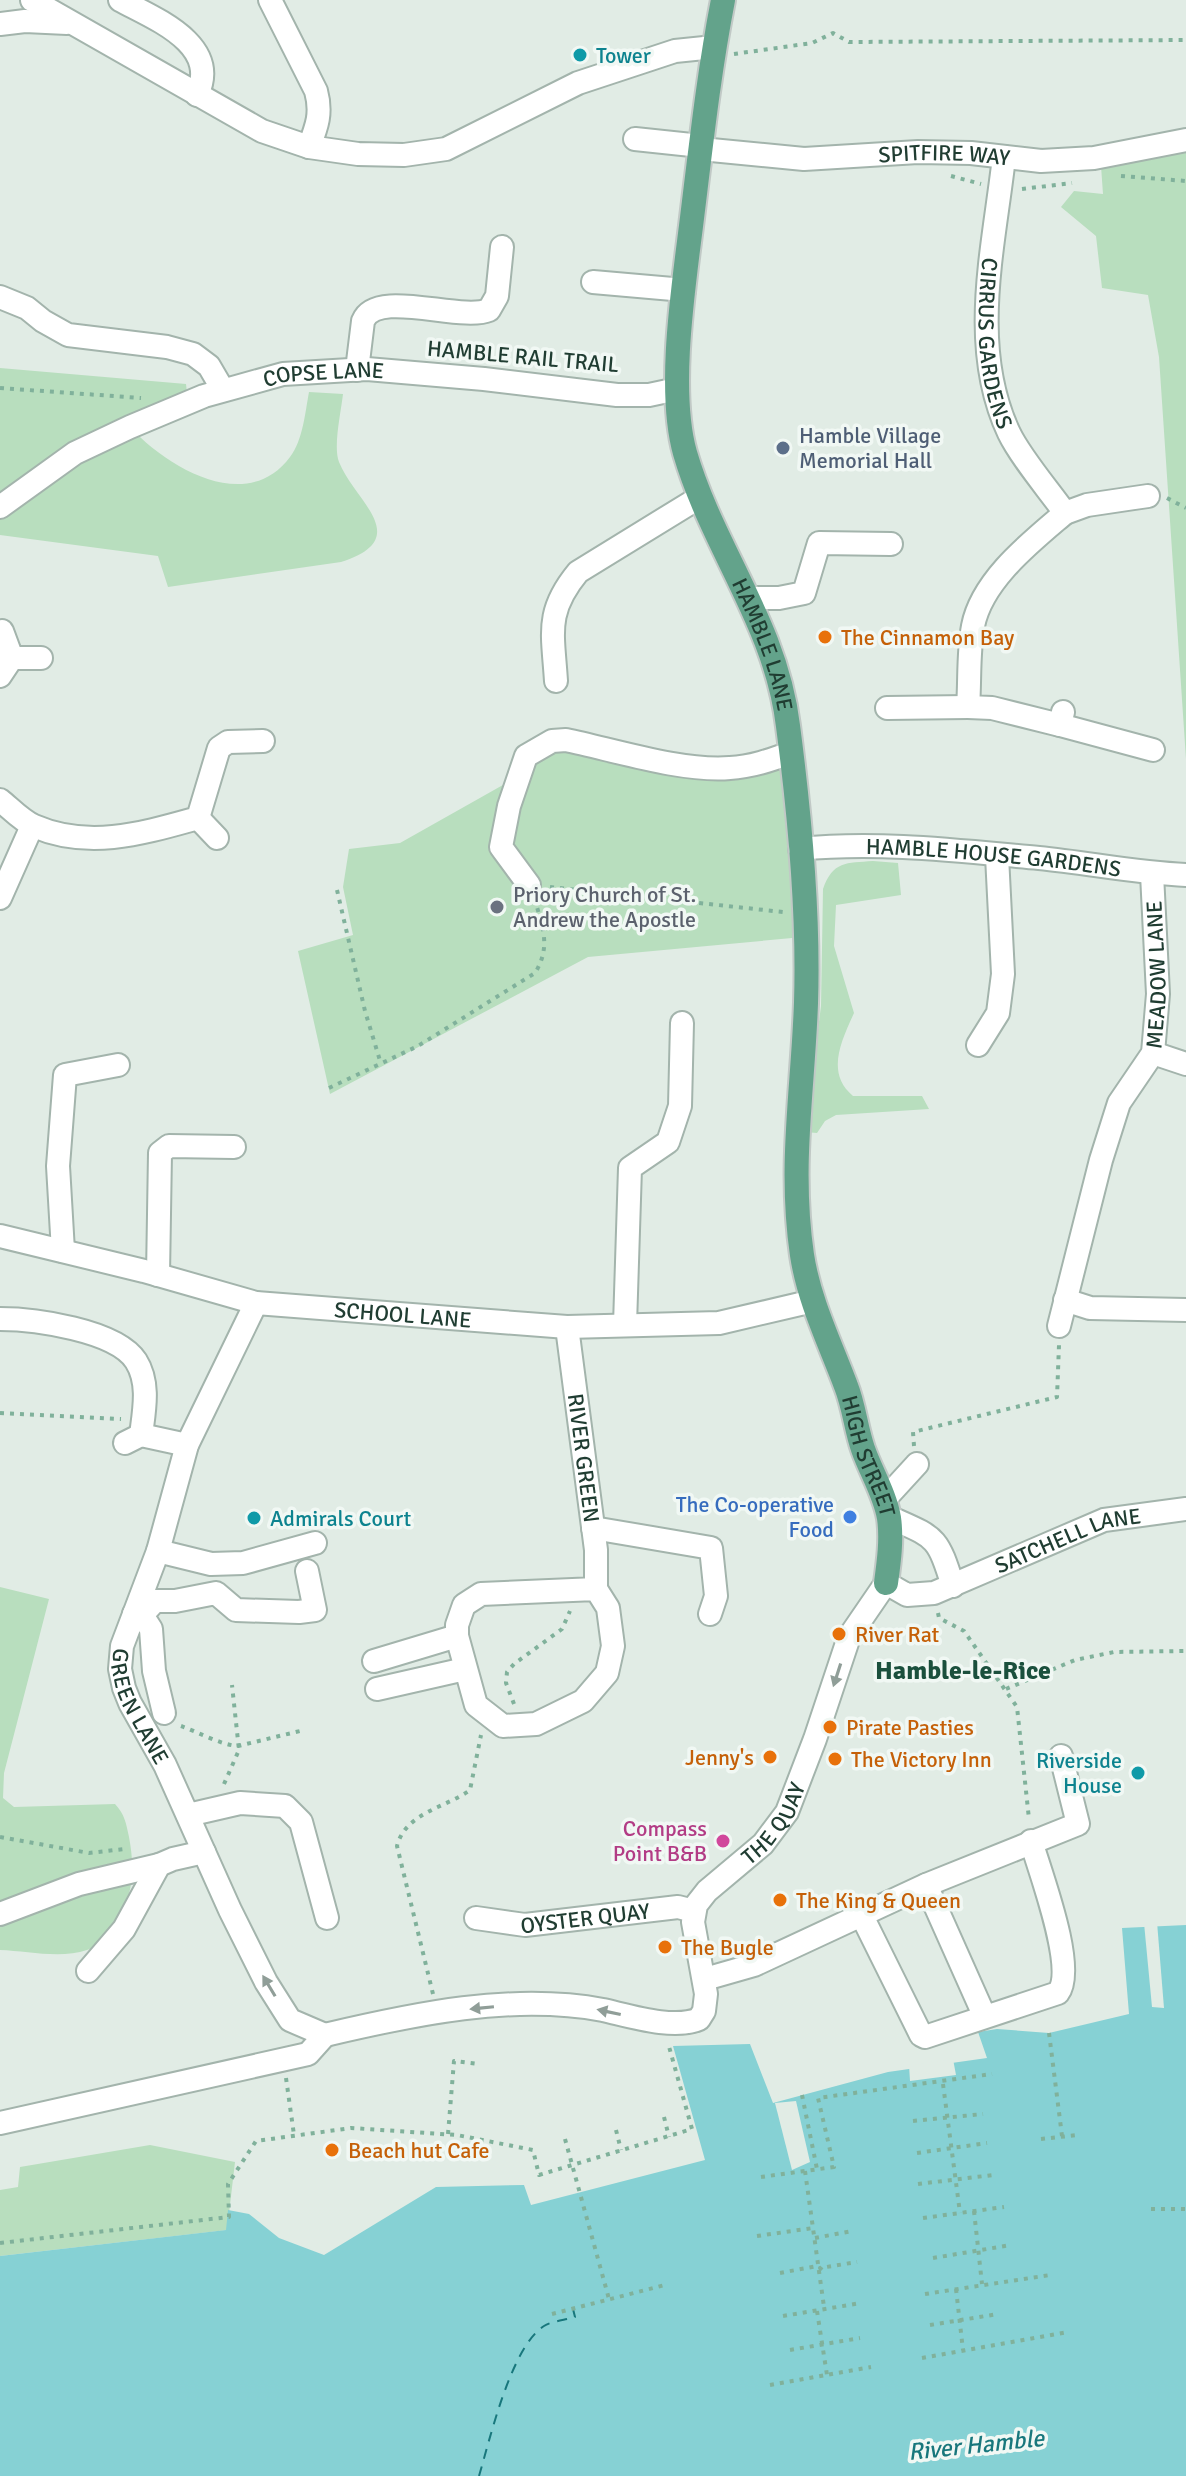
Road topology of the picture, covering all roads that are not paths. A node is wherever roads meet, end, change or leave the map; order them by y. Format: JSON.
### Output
{"nodes":[{"id":1,"x":32,"y":0,"type":"edge"},
{"id":2,"x":120,"y":0,"type":"edge"},
{"id":3,"x":270,"y":0,"type":"edge"},
{"id":4,"x":723,"y":0,"type":"edge"},
{"id":5,"x":0,"y":24,"type":"edge"},
{"id":6,"x":71,"y":24,"type":"junction"},
{"id":7,"x":714,"y":47,"type":"junction"},
{"id":8,"x":197,"y":95,"type":"junction"},
{"id":9,"x":635,"y":139,"type":"dead end"},
{"id":10,"x":1186,"y":140,"type":"edge"},
{"id":11,"x":309,"y":147,"type":"junction"},
{"id":12,"x":701,"y":147,"type":"junction"},
{"id":13,"x":1004,"y":157,"type":"junction"},
{"id":14,"x":502,"y":247,"type":"dead end"},
{"id":15,"x":593,"y":282,"type":"dead end"},
{"id":16,"x":684,"y":290,"type":"junction"},
{"id":17,"x":0,"y":297,"type":"edge"},
{"id":18,"x":357,"y":370,"type":"junction"},
{"id":19,"x":677,"y":389,"type":"junction"},
{"id":20,"x":223,"y":390,"type":"junction"},
{"id":21,"x":1148,"y":496,"type":"dead end"},
{"id":22,"x":700,"y":497,"type":"junction"},
{"id":23,"x":0,"y":507,"type":"edge"},
{"id":24,"x":1065,"y":513,"type":"junction"},
{"id":25,"x":891,"y":544,"type":"dead end"},
{"id":26,"x":749,"y":598,"type":"junction"},
{"id":27,"x":2,"y":631,"type":"dead end"},
{"id":28,"x":41,"y":658,"type":"dead end"},
{"id":29,"x":6,"y":667,"type":"edge"},
{"id":30,"x":556,"y":681,"type":"dead end"},
{"id":31,"x":968,"y":707,"type":"junction"},
{"id":32,"x":887,"y":708,"type":"dead end"},
{"id":33,"x":263,"y":741,"type":"dead end"},
{"id":34,"x":1153,"y":750,"type":"dead end"},
{"id":35,"x":790,"y":753,"type":"junction"},
{"id":36,"x":0,"y":800,"type":"edge"},
{"id":37,"x":198,"y":818,"type":"junction"},
{"id":38,"x":32,"y":826,"type":"junction"},
{"id":39,"x":217,"y":838,"type":"dead end"},
{"id":40,"x":800,"y":849,"type":"junction"},
{"id":41,"x":997,"y":856,"type":"junction"},
{"id":42,"x":1152,"y":874,"type":"junction"},
{"id":43,"x":1186,"y":875,"type":"edge"},
{"id":44,"x":529,"y":885,"type":"road end"},
{"id":45,"x":0,"y":898,"type":"edge"},
{"id":46,"x":682,"y":1023,"type":"dead end"},
{"id":47,"x":978,"y":1045,"type":"dead end"},
{"id":48,"x":1153,"y":1053,"type":"junction"},
{"id":49,"x":1186,"y":1064,"type":"edge"},
{"id":50,"x":118,"y":1065,"type":"dead end"},
{"id":51,"x":234,"y":1147,"type":"dead end"},
{"id":52,"x":0,"y":1236,"type":"edge"},
{"id":53,"x":63,"y":1251,"type":"junction"},
{"id":54,"x":158,"y":1275,"type":"junction"},
{"id":55,"x":1065,"y":1300,"type":"junction"},
{"id":56,"x":813,"y":1301,"type":"junction"},
{"id":57,"x":256,"y":1303,"type":"junction"},
{"id":58,"x":1186,"y":1310,"type":"edge"},
{"id":59,"x":0,"y":1319,"type":"edge"},
{"id":60,"x":625,"y":1325,"type":"junction"},
{"id":61,"x":1059,"y":1326,"type":"road end"},
{"id":62,"x":567,"y":1327,"type":"junction"},
{"id":63,"x":187,"y":1445,"type":"junction"},
{"id":64,"x":917,"y":1464,"type":"road end"},
{"id":65,"x":886,"y":1509,"type":"junction"},
{"id":66,"x":1186,"y":1509,"type":"edge"},
{"id":67,"x":593,"y":1528,"type":"junction"},
{"id":68,"x":315,"y":1543,"type":"dead end"},
{"id":69,"x":158,"y":1551,"type":"junction"},
{"id":70,"x":307,"y":1571,"type":"dead end"},
{"id":71,"x":886,"y":1583,"type":"junction"},
{"id":72,"x":586,"y":1589,"type":"junction"},
{"id":73,"x":944,"y":1589,"type":"junction"},
{"id":74,"x":138,"y":1614,"type":"junction"},
{"id":75,"x":710,"y":1614,"type":"dead end"},
{"id":76,"x":457,"y":1636,"type":"junction"},
{"id":77,"x":374,"y":1661,"type":"dead end"},
{"id":78,"x":465,"y":1669,"type":"junction"},
{"id":79,"x":377,"y":1689,"type":"dead end"},
{"id":80,"x":164,"y":1713,"type":"road end"},
{"id":81,"x":1061,"y":1756,"type":"dead end"},
{"id":82,"x":188,"y":1815,"type":"junction"},
{"id":83,"x":1031,"y":1841,"type":"junction"},
{"id":84,"x":204,"y":1852,"type":"junction"},
{"id":85,"x":159,"y":1865,"type":"junction"},
{"id":86,"x":926,"y":1885,"type":"junction"},
{"id":87,"x":694,"y":1911,"type":"junction"},
{"id":88,"x":0,"y":1914,"type":"edge"},
{"id":89,"x":861,"y":1914,"type":"junction"},
{"id":90,"x":327,"y":1918,"type":"dead end"},
{"id":91,"x":476,"y":1918,"type":"dead end"},
{"id":92,"x":88,"y":1971,"type":"dead end"},
{"id":93,"x":705,"y":1979,"type":"junction"},
{"id":94,"x":984,"y":2015,"type":"junction"},
{"id":95,"x":325,"y":2035,"type":"junction"},
{"id":96,"x":0,"y":2123,"type":"edge"}],
"edges":[{"from":1,"to":6,"type":"street"},
{"from":2,"to":8,"type":"street"},
{"from":3,"to":11,"type":"street"},
{"from":4,"to":7,"type":"main road","name":"HAMBLE LANE"},
{"from":5,"to":6,"type":"street"},
{"from":6,"to":8,"type":"street"},
{"from":7,"to":11,"type":"street"},
{"from":7,"to":12,"type":"main road","name":"HAMBLE LANE"},
{"from":8,"to":11,"type":"street"},
{"from":9,"to":12,"type":"street","name":"SPITFIRE WAY"},
{"from":10,"to":13,"type":"street","name":"SPITFIRE WAY"},
{"from":12,"to":13,"type":"street","name":"SPITFIRE WAY"},
{"from":12,"to":16,"type":"main road","name":"HAMBLE LANE"},
{"from":13,"to":24,"type":"street","name":"CIRRUS GARDENS"},
{"from":14,"to":18,"type":"street"},
{"from":15,"to":16,"type":"street"},
{"from":16,"to":19,"type":"main road","name":"HAMBLE LANE"},
{"from":17,"to":20,"type":"street"},
{"from":18,"to":19,"type":"street","name":"COPSE LANE"},
{"from":18,"to":20,"type":"street","name":"COPSE LANE"},
{"from":19,"to":22,"type":"main road","name":"HAMBLE LANE"},
{"from":20,"to":23,"type":"street","name":"COPSE LANE"},
{"from":21,"to":24,"type":"street"},
{"from":22,"to":26,"type":"main road","name":"HAMBLE LANE"},
{"from":22,"to":30,"type":"street"},
{"from":24,"to":31,"type":"street"},
{"from":25,"to":26,"type":"street"},
{"from":26,"to":35,"type":"main road","name":"HAMBLE LANE"},
{"from":27,"to":29,"type":"street"},
{"from":28,"to":29,"type":"street"},
{"from":31,"to":32,"type":"street"},
{"from":31,"to":34,"type":"street"},
{"from":33,"to":37,"type":"street"},
{"from":35,"to":40,"type":"main road","name":"HAMBLE LANE"},
{"from":35,"to":44,"type":"street"},
{"from":36,"to":38,"type":"street"},
{"from":37,"to":38,"type":"street"},
{"from":37,"to":39,"type":"street"},
{"from":38,"to":45,"type":"street"},
{"from":40,"to":41,"type":"street","name":"HAMBLE HOUSE GARDENS"},
{"from":40,"to":56,"type":"main road","name":"HAMBLE LANE"},
{"from":41,"to":42,"type":"street","name":"HAMBLE HOUSE GARDENS"},
{"from":41,"to":47,"type":"street"},
{"from":42,"to":43,"type":"street","name":"HAMBLE HOUSE GARDENS"},
{"from":42,"to":48,"type":"street","name":"MEADOW LANE"},
{"from":46,"to":60,"type":"street"},
{"from":48,"to":49,"type":"street"},
{"from":48,"to":55,"type":"street","name":"MEADOW LANE"},
{"from":50,"to":53,"type":"street"},
{"from":51,"to":54,"type":"street"},
{"from":52,"to":53,"type":"street","name":"SCHOOL LANE"},
{"from":53,"to":54,"type":"street","name":"SCHOOL LANE"},
{"from":54,"to":57,"type":"street","name":"SCHOOL LANE"},
{"from":55,"to":58,"type":"street"},
{"from":55,"to":61,"type":"street","name":"MEADOW LANE"},
{"from":56,"to":60,"type":"street","name":"SCHOOL LANE"},
{"from":56,"to":65,"type":"main road","name":"HIGH STREET"},
{"from":57,"to":62,"type":"street","name":"SCHOOL LANE"},
{"from":57,"to":63,"type":"street","name":"GREEN LANE"},
{"from":59,"to":63,"type":"street"},
{"from":60,"to":62,"type":"street","name":"SCHOOL LANE"},
{"from":62,"to":67,"type":"street","name":"RIVER GREEN"},
{"from":63,"to":69,"type":"street","name":"GREEN LANE"},
{"from":64,"to":65,"type":"street"},
{"from":65,"to":71,"type":"main road"},
{"from":65,"to":73,"type":"street","name":"HIGH STREET"},
{"from":66,"to":73,"type":"street","name":"SATCHELL LANE"},
{"from":67,"to":72,"type":"street","name":"RIVER GREEN"},
{"from":67,"to":75,"type":"street"},
{"from":68,"to":69,"type":"street"},
{"from":69,"to":74,"type":"street","name":"GREEN LANE"},
{"from":70,"to":74,"type":"street"},
{"from":71,"to":73,"type":"street"},
{"from":71,"to":87,"type":"street","name":"THE QUAY","one_way":true},
{"from":72,"to":76,"type":"street"},
{"from":72,"to":78,"type":"street","name":"RIVER GREEN"},
{"from":74,"to":80,"type":"street"},
{"from":74,"to":82,"type":"street","name":"GREEN LANE"},
{"from":76,"to":77,"type":"street"},
{"from":76,"to":78,"type":"street"},
{"from":78,"to":79,"type":"street"},
{"from":81,"to":83,"type":"street"},
{"from":82,"to":84,"type":"street","name":"GREEN LANE"},
{"from":82,"to":90,"type":"street"},
{"from":83,"to":86,"type":"street"},
{"from":83,"to":94,"type":"street"},
{"from":84,"to":85,"type":"street"},
{"from":95,"to":84,"type":"street","name":"GREEN LANE","one_way":true},
{"from":85,"to":88,"type":"street"},
{"from":85,"to":92,"type":"street"},
{"from":86,"to":89,"type":"street"},
{"from":86,"to":94,"type":"street"},
{"from":87,"to":91,"type":"street","name":"OYSTER QUAY"},
{"from":87,"to":93,"type":"street"},
{"from":89,"to":93,"type":"street"},
{"from":89,"to":94,"type":"street"},
{"from":93,"to":95,"type":"street","one_way":true},
{"from":95,"to":96,"type":"street"}]}
